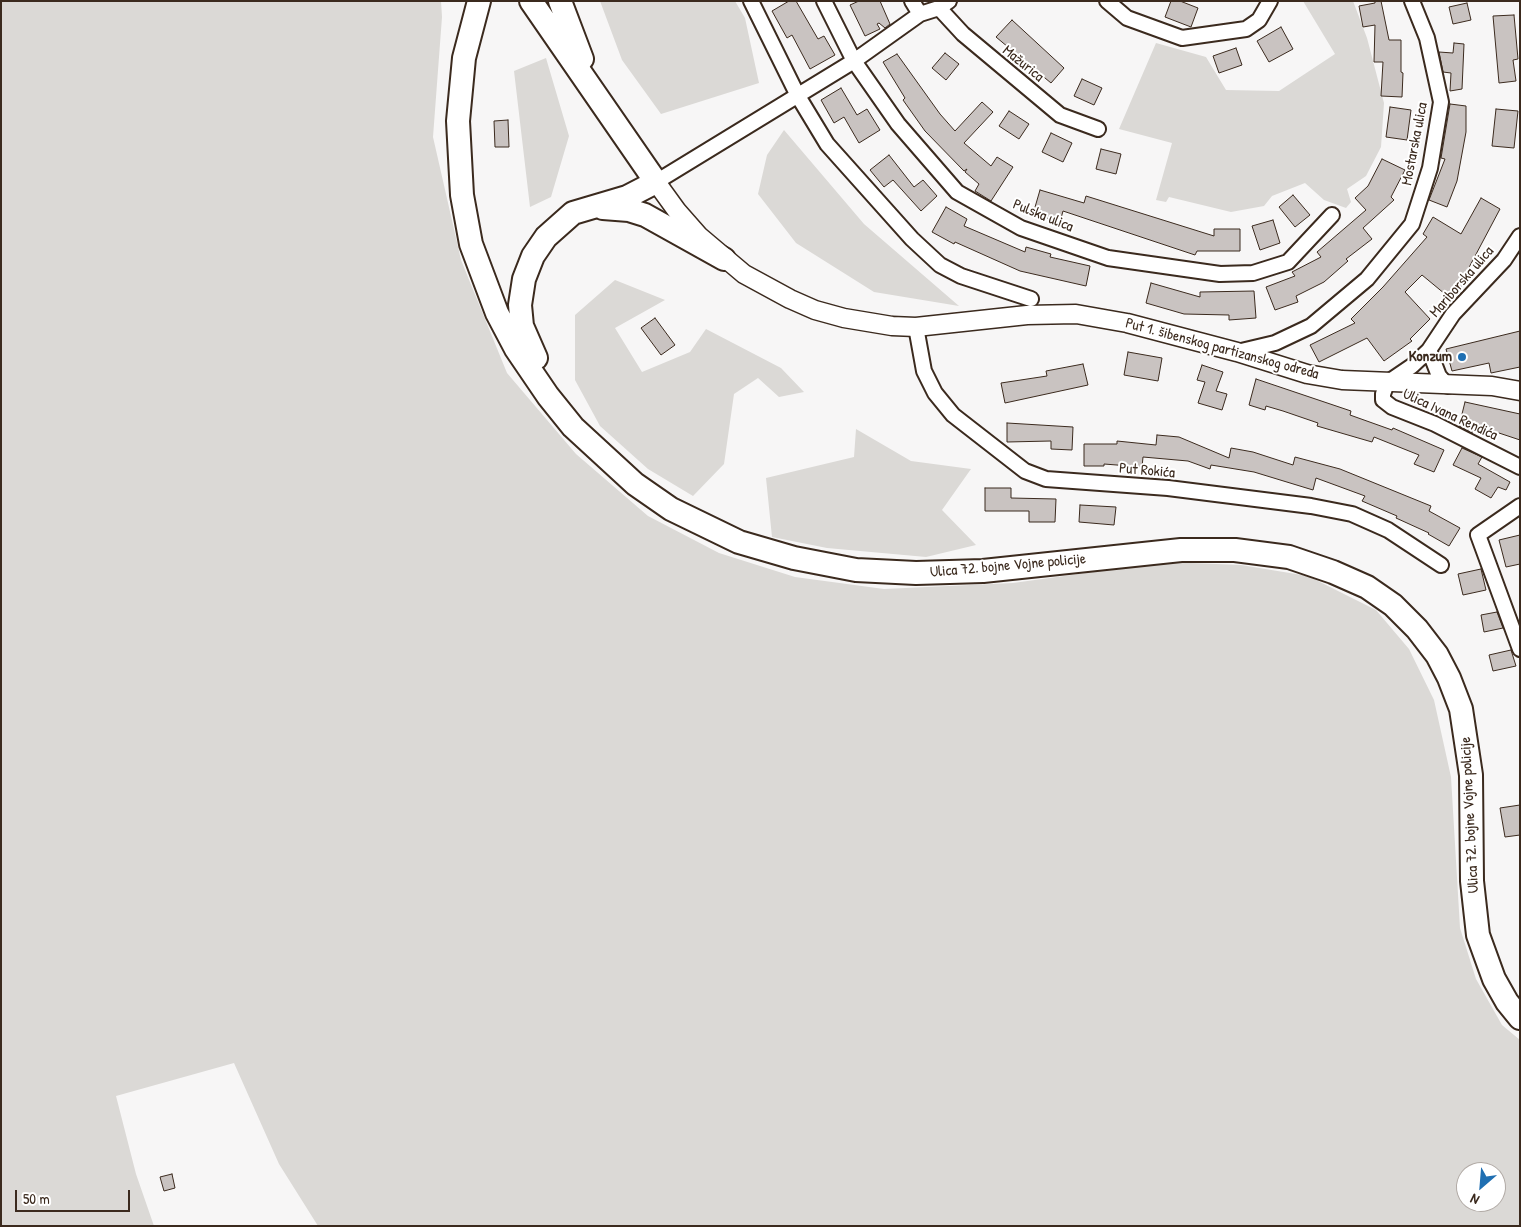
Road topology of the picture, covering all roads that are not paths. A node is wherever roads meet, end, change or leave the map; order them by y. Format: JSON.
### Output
{"nodes":[{"id":1,"x":479,"y":1,"type":"edge"},
{"id":2,"x":531,"y":1,"type":"edge"},
{"id":3,"x":560,"y":1,"type":"edge"},
{"id":4,"x":751,"y":1,"type":"edge"},
{"id":5,"x":824,"y":1,"type":"edge"},
{"id":6,"x":912,"y":1,"type":"edge"},
{"id":7,"x":1107,"y":1,"type":"edge"},
{"id":8,"x":1270,"y":1,"type":"edge"},
{"id":9,"x":1412,"y":1,"type":"edge"},
{"id":10,"x":944,"y":4,"type":"edge"},
{"id":11,"x":920,"y":14,"type":"junction"},
{"id":12,"x":854,"y":61,"type":"junction"},
{"id":13,"x":595,"y":92,"type":"junction"},
{"id":14,"x":798,"y":96,"type":"junction"},
{"id":15,"x":1098,"y":130,"type":"dead end"},
{"id":16,"x":656,"y":182,"type":"junction"},
{"id":17,"x":590,"y":207,"type":"junction"},
{"id":18,"x":1332,"y":215,"type":"dead end"},
{"id":19,"x":1520,"y":236,"type":"edge"},
{"id":20,"x":724,"y":259,"type":"junction"},
{"id":21,"x":1031,"y":298,"type":"dead end"},
{"id":22,"x":916,"y":327,"type":"junction"},
{"id":23,"x":1429,"y":350,"type":"junction"},
{"id":24,"x":1237,"y":352,"type":"junction"},
{"id":25,"x":1386,"y":383,"type":"junction"},
{"id":26,"x":1448,"y":386,"type":"junction"},
{"id":27,"x":1520,"y":391,"type":"edge"},
{"id":28,"x":548,"y":396,"type":"junction"},
{"id":29,"x":1520,"y":467,"type":"edge"},
{"id":30,"x":1520,"y":506,"type":"edge"},
{"id":31,"x":1441,"y":566,"type":"dead end"},
{"id":32,"x":1520,"y":649,"type":"edge"},
{"id":33,"x":1520,"y":1018,"type":"edge"}],
"edges":[{"from":1,"to":28,"type":"main road","name":"Ulica 72. bojne Vojne policije"},
{"from":2,"to":13,"type":"main road"},
{"from":3,"to":13,"type":"main road"},
{"from":4,"to":14,"type":"street"},
{"from":5,"to":12,"type":"street","name":"Pulska ulica"},
{"from":6,"to":11,"type":"street"},
{"from":7,"to":8,"type":"street"},
{"from":9,"to":24,"type":"street","name":"Mostarska ulica"},
{"from":10,"to":11,"type":"street","name":"Mažurica"},
{"from":10,"to":15,"type":"street","name":"Mažurica"},
{"from":11,"to":12,"type":"street","name":"Mažurica"},
{"from":12,"to":14,"type":"street","name":"Mažurica"},
{"from":12,"to":18,"type":"street","name":"Pulska ulica"},
{"from":13,"to":16,"type":"main road"},
{"from":14,"to":16,"type":"street","name":"Mažurica"},
{"from":14,"to":21,"type":"street"},
{"from":16,"to":17,"type":"main road"},
{"from":16,"to":20,"type":"street","name":"Put 1. šibenskog partizanskog odreda"},
{"from":17,"to":20,"type":"main road"},
{"from":17,"to":28,"type":"main road"},
{"from":19,"to":23,"type":"street","name":"Mariborska ulica"},
{"from":20,"to":22,"type":"street","name":"Put 1. šibenskog partizanskog odreda"},
{"from":22,"to":24,"type":"street","name":"Put 1. šibenskog partizanskog odreda"},
{"from":22,"to":31,"type":"street","name":"Put Rokića"},
{"from":23,"to":25,"type":"street","name":"Mariborska ulica"},
{"from":23,"to":26,"type":"street"},
{"from":24,"to":25,"type":"street","name":"Put 1. šibenskog partizanskog odreda"},
{"from":25,"to":26,"type":"street","name":"Put 1. šibenskog partizanskog odreda"},
{"from":25,"to":29,"type":"street","name":"Ulica Ivana Rendića"},
{"from":26,"to":27,"type":"street","name":"Put 1. šibenskog partizanskog odreda"},
{"from":28,"to":33,"type":"main road","name":"Ulica 72. bojne Vojne policije"},
{"from":30,"to":32,"type":"street"}]}
